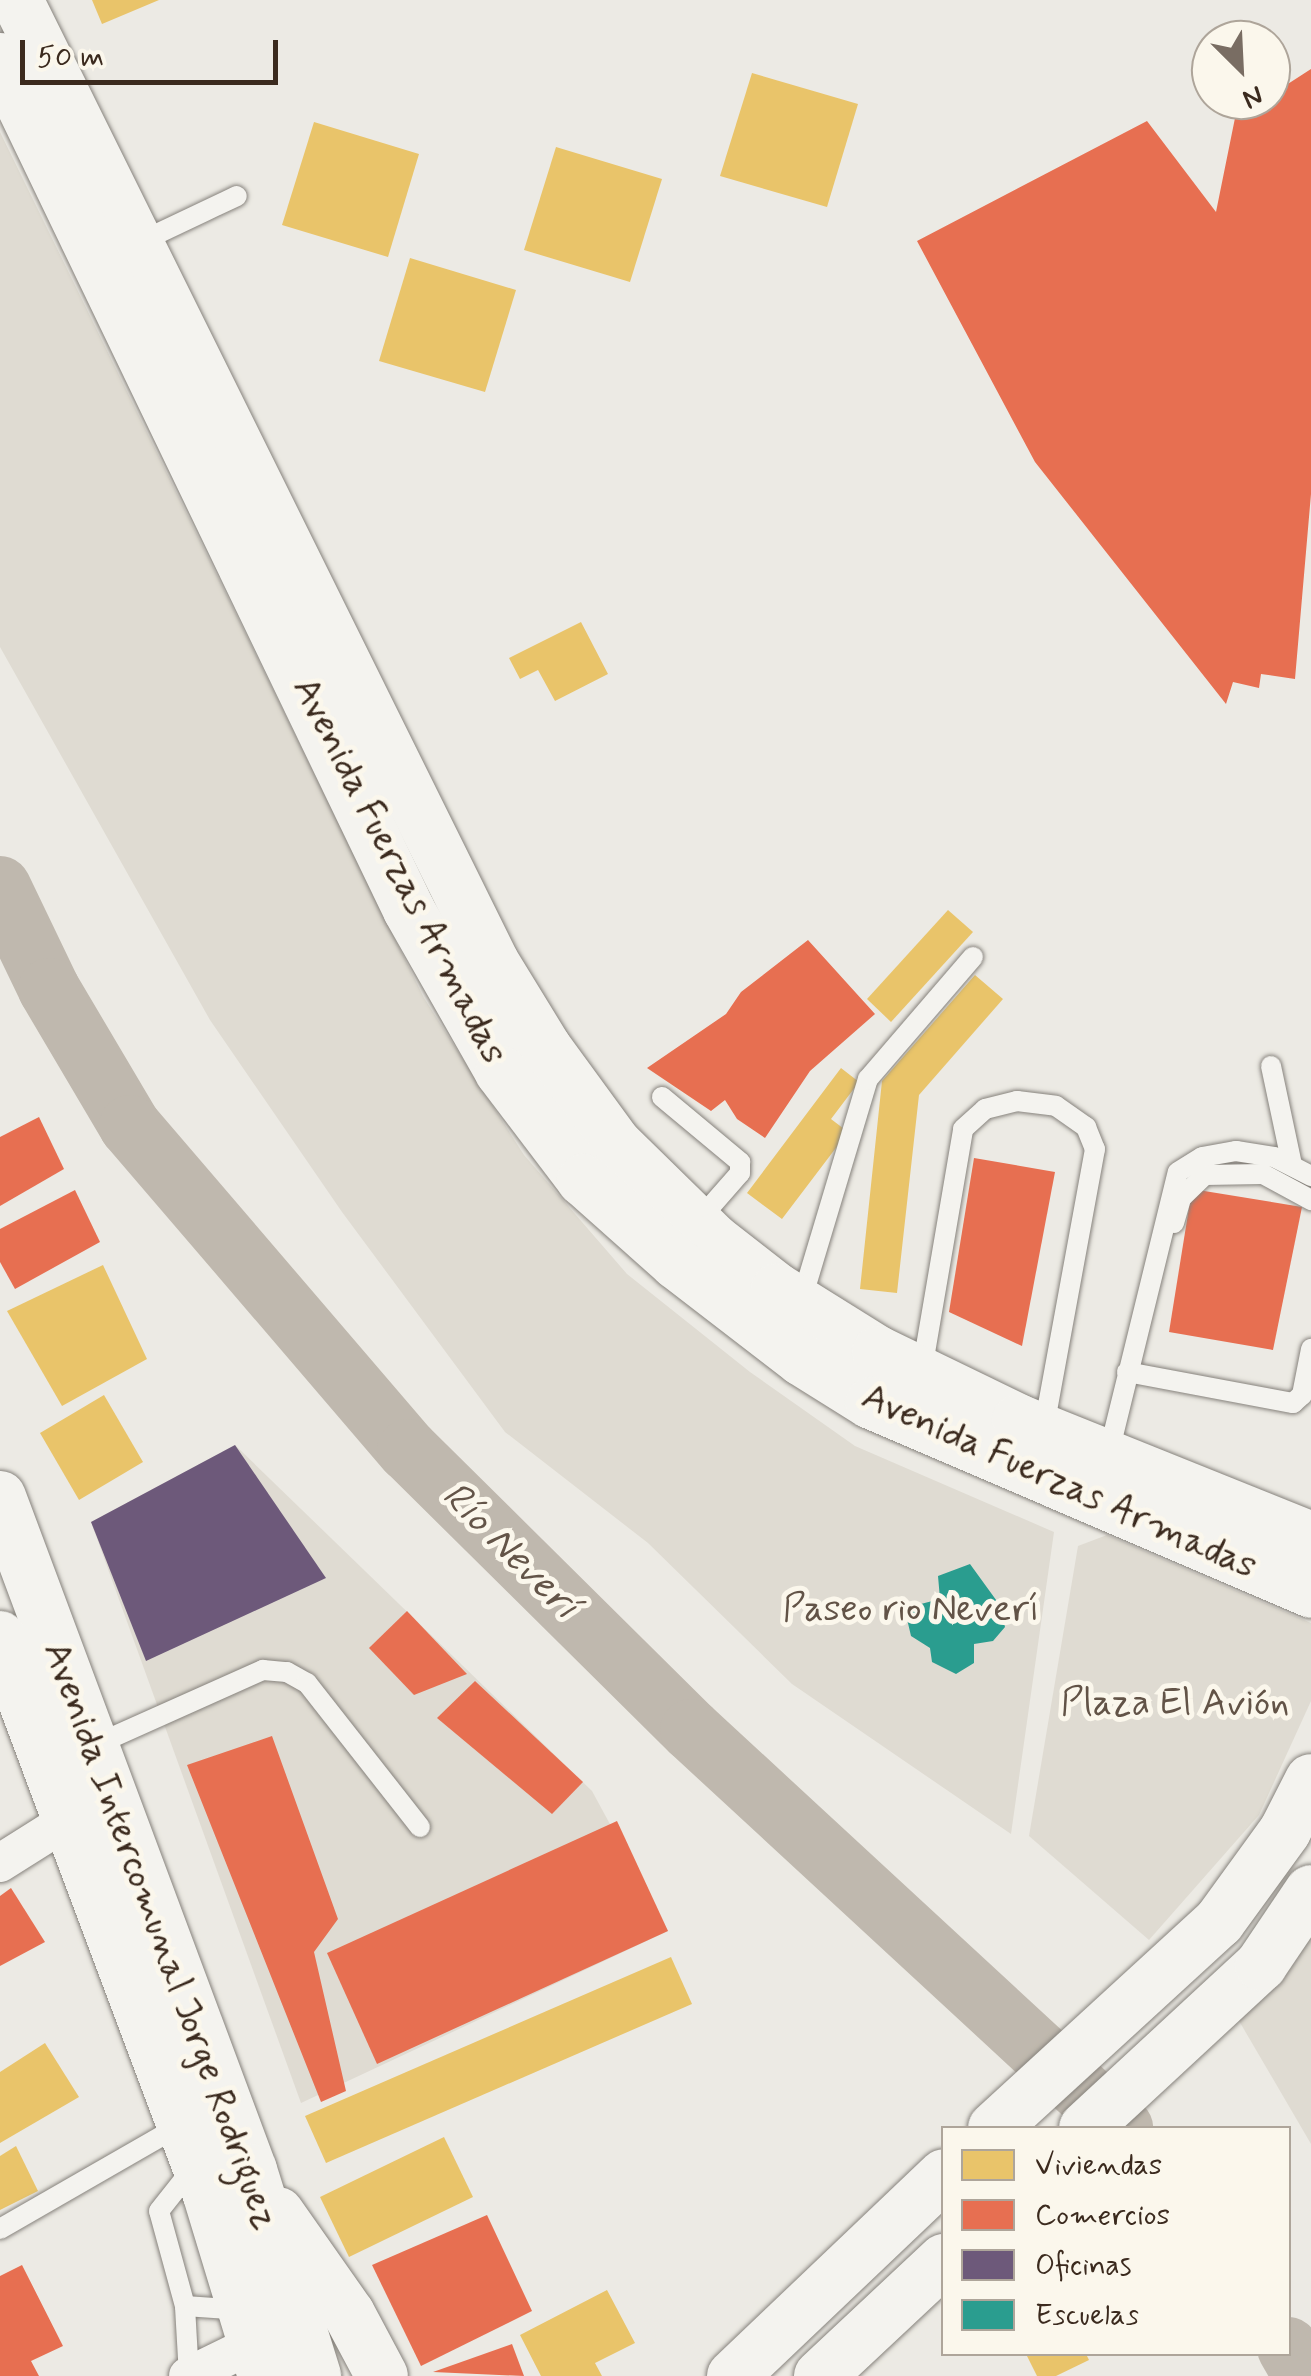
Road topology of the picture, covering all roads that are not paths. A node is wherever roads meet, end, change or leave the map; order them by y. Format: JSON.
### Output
{"nodes":[{"id":1,"x":17,"y":0,"type":"edge"},
{"id":2,"x":0,"y":59,"type":"edge"},
{"id":3,"x":237,"y":196,"type":"dead end"},
{"id":4,"x":137,"y":244,"type":"junction"},
{"id":5,"x":973,"y":957,"type":"dead end"},
{"id":6,"x":1271,"y":1066,"type":"dead end"},
{"id":7,"x":662,"y":1096,"type":"dead end"},
{"id":8,"x":1292,"y":1165,"type":"junction"},
{"id":9,"x":1311,"y":1176,"type":"edge"},
{"id":10,"x":1311,"y":1200,"type":"edge"},
{"id":11,"x":696,"y":1223,"type":"junction"},
{"id":12,"x":801,"y":1304,"type":"junction"},
{"id":13,"x":1311,"y":1350,"type":"edge"},
{"id":14,"x":1127,"y":1372,"type":"junction"},
{"id":15,"x":922,"y":1373,"type":"junction"},
{"id":16,"x":1044,"y":1430,"type":"junction"},
{"id":17,"x":1108,"y":1456,"type":"junction"},
{"id":18,"x":0,"y":1497,"type":"edge"},
{"id":19,"x":1311,"y":1538,"type":"edge"},
{"id":20,"x":1311,"y":1592,"type":"edge"},
{"id":21,"x":0,"y":1637,"type":"edge"},
{"id":22,"x":93,"y":1746,"type":"junction"},
{"id":23,"x":1311,"y":1780,"type":"edge"},
{"id":24,"x":70,"y":1820,"type":"junction"},
{"id":25,"x":420,"y":1826,"type":"dead end"},
{"id":26,"x":0,"y":1862,"type":"edge"},
{"id":27,"x":1308,"y":1900,"type":"edge"},
{"id":28,"x":996,"y":2126,"type":"edge"},
{"id":29,"x":1087,"y":2126,"type":"edge"},
{"id":30,"x":190,"y":2143,"type":"junction"},
{"id":31,"x":253,"y":2177,"type":"junction"},
{"id":32,"x":941,"y":2178,"type":"edge"},
{"id":33,"x":0,"y":2229,"type":"edge"},
{"id":34,"x":941,"y":2263,"type":"edge"},
{"id":35,"x":185,"y":2306,"type":"junction"},
{"id":36,"x":265,"y":2338,"type":"edge"},
{"id":37,"x":189,"y":2376,"type":"edge"},
{"id":38,"x":315,"y":2376,"type":"edge"},
{"id":39,"x":348,"y":2376,"type":"edge"},
{"id":40,"x":382,"y":2376,"type":"edge"},
{"id":41,"x":733,"y":2376,"type":"edge"},
{"id":42,"x":820,"y":2376,"type":"edge"}],
"edges":[{"from":1,"to":4,"type":"street","name":"Avenida Fuerzas Armadas"},
{"from":2,"to":20,"type":"street","name":"Avenida Fuerzas Armadas"},
{"from":3,"to":4,"type":"lane"},
{"from":4,"to":11,"type":"street","name":"Avenida Fuerzas Armadas"},
{"from":5,"to":12,"type":"lane"},
{"from":6,"to":8,"type":"lane"},
{"from":7,"to":11,"type":"lane"},
{"from":8,"to":9,"type":"lane"},
{"from":8,"to":14,"type":"lane"},
{"from":10,"to":14,"type":"lane"},
{"from":11,"to":12,"type":"street","name":"Avenida Fuerzas Armadas"},
{"from":12,"to":15,"type":"street","name":"Avenida Fuerzas Armadas"},
{"from":13,"to":14,"type":"lane"},
{"from":14,"to":17,"type":"lane"},
{"from":15,"to":16,"type":"street","name":"Avenida Fuerzas Armadas"},
{"from":15,"to":16,"type":"lane"},
{"from":16,"to":17,"type":"street","name":"Avenida Fuerzas Armadas"},
{"from":17,"to":19,"type":"street","name":"Avenida Fuerzas Armadas"},
{"from":18,"to":22,"type":"street","name":"Avenida Intercomunal Jorge Rodriguez"},
{"from":21,"to":24,"type":"street","name":"Avenida Intercomunal Jorge Rodriguez"},
{"from":22,"to":25,"type":"lane"},
{"from":22,"to":31,"type":"street","name":"Avenida Intercomunal Jorge Rodriguez"},
{"from":23,"to":28,"type":"street"},
{"from":24,"to":26,"type":"street"},
{"from":24,"to":30,"type":"street","name":"Avenida Intercomunal Jorge Rodriguez"},
{"from":27,"to":29,"type":"street"},
{"from":30,"to":33,"type":"lane"},
{"from":30,"to":35,"type":"lane"},
{"from":30,"to":36,"type":"street","name":"Avenida Intercomunal Jorge Rodriguez"},
{"from":31,"to":36,"type":"street","name":"Avenida Intercomunal Jorge Rodriguez"},
{"from":31,"to":40,"type":"street"},
{"from":32,"to":41,"type":"street"},
{"from":34,"to":42,"type":"street"},
{"from":35,"to":36,"type":"lane"},
{"from":35,"to":37,"type":"lane"},
{"from":36,"to":37,"type":"street"},
{"from":36,"to":38,"type":"street","name":"Avenida Intercomunal Jorge Rodriguez"},
{"from":36,"to":39,"type":"street"}]}
